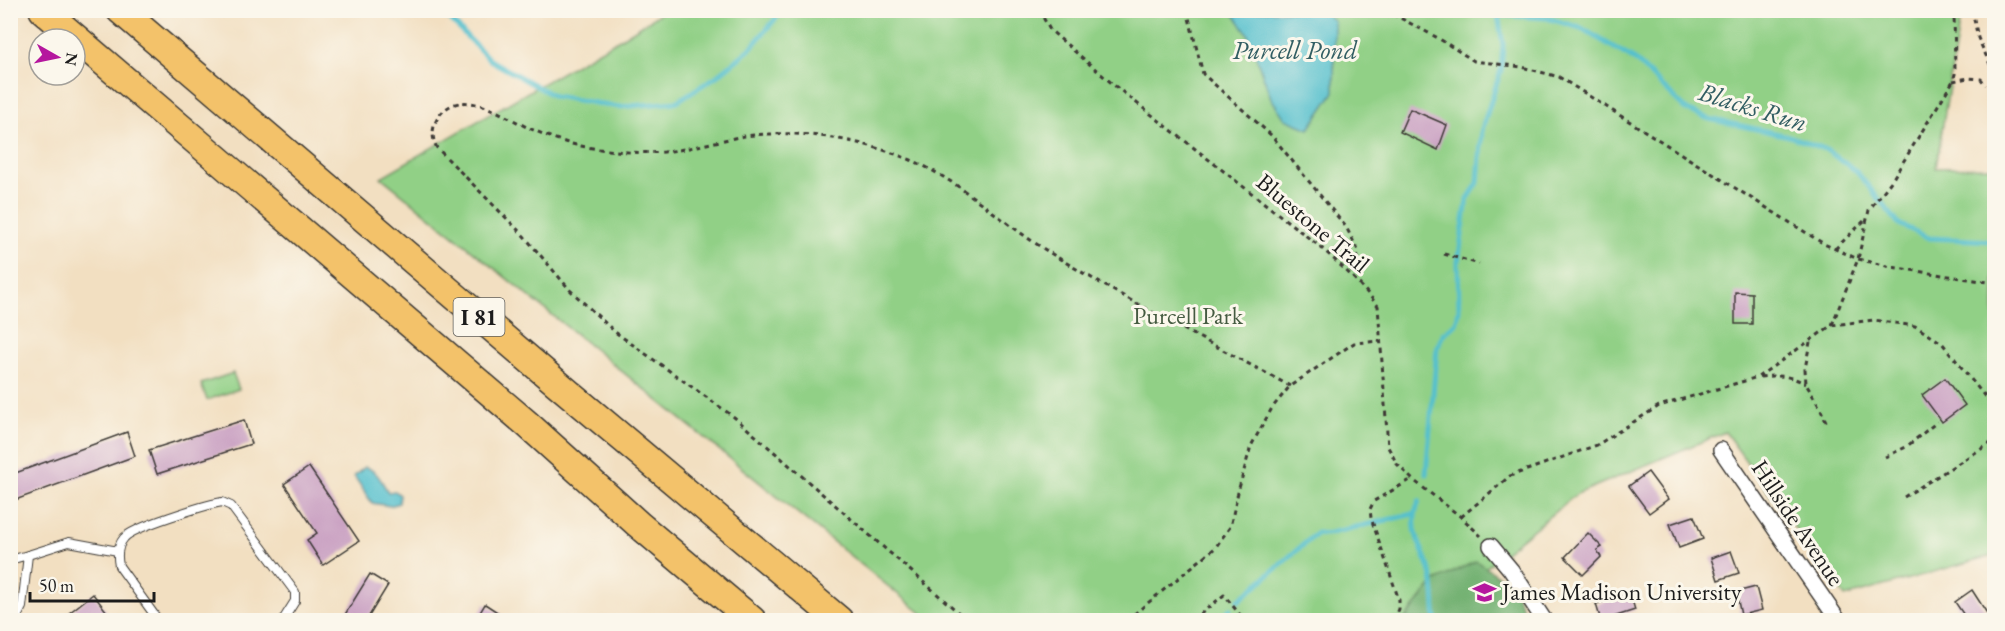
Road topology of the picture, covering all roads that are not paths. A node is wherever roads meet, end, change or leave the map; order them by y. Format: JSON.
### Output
{"nodes":[{"id":1,"x":120,"y":10,"type":"edge"},
{"id":2,"x":51,"y":14,"type":"edge"},
{"id":3,"x":1721,"y":450,"type":"dead end"},
{"id":4,"x":1491,"y":546,"type":"road end"},
{"id":5,"x":118,"y":551,"type":"junction"},
{"id":6,"x":28,"y":555,"type":"junction"},
{"id":7,"x":10,"y":560,"type":"edge"},
{"id":8,"x":10,"y":618,"type":"edge"},
{"id":9,"x":158,"y":621,"type":"edge"},
{"id":10,"x":283,"y":621,"type":"edge"},
{"id":11,"x":752,"y":621,"type":"edge"},
{"id":12,"x":839,"y":621,"type":"edge"},
{"id":13,"x":1544,"y":621,"type":"edge"},
{"id":14,"x":1838,"y":621,"type":"edge"}],
"edges":[{"from":1,"to":12,"type":"highway","number":"I 81"},
{"from":2,"to":11,"type":"highway","number":"I 81"},
{"from":3,"to":14,"type":"street","name":"Hillside Avenue"},
{"from":4,"to":13,"type":"street"},
{"from":5,"to":6,"type":"lane"},
{"from":5,"to":9,"type":"lane"},
{"from":5,"to":10,"type":"lane"},
{"from":6,"to":7,"type":"lane"},
{"from":6,"to":8,"type":"lane"}]}
